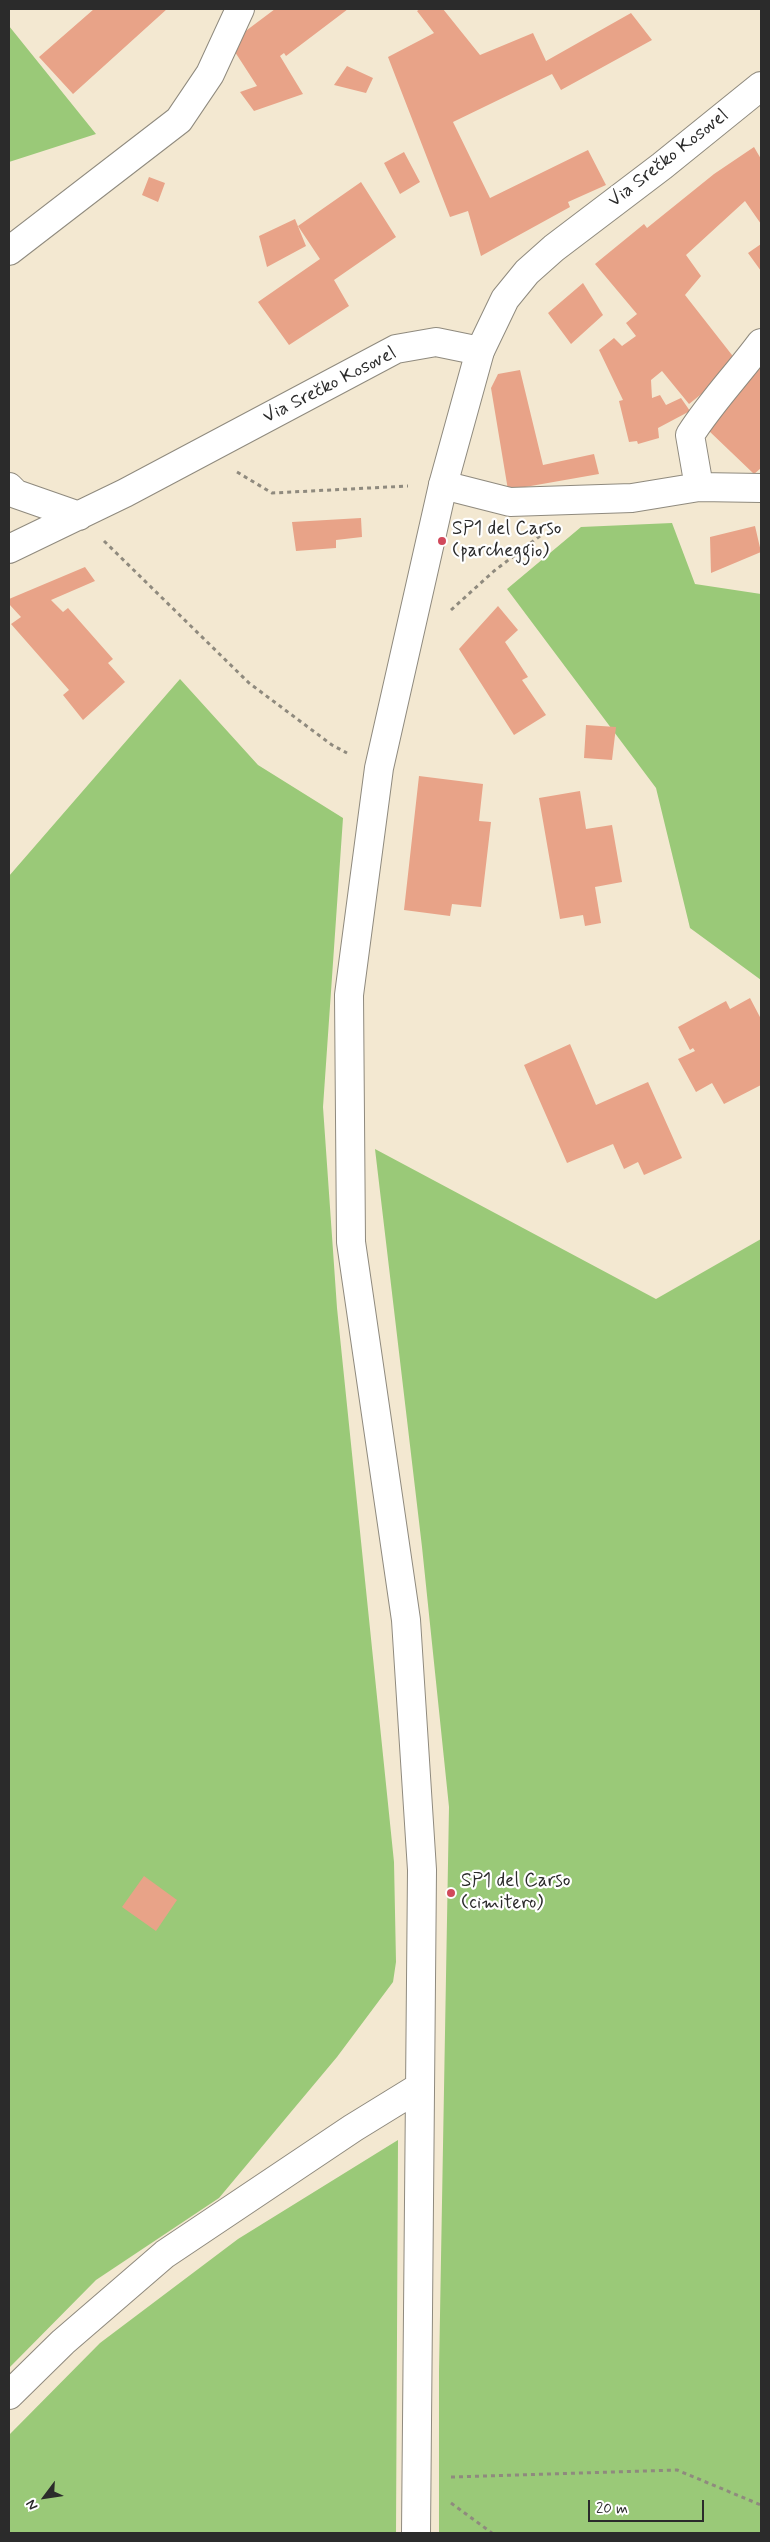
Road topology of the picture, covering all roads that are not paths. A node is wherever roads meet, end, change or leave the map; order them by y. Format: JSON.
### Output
{"nodes":[{"id":1,"x":240,"y":9,"type":"edge"},
{"id":2,"x":761,"y":86,"type":"edge"},
{"id":3,"x":9,"y":250,"type":"edge"},
{"id":4,"x":761,"y":343,"type":"edge"},
{"id":5,"x":480,"y":351,"type":"junction"},
{"id":6,"x":443,"y":485,"type":"junction"},
{"id":7,"x":9,"y":487,"type":"edge"},
{"id":8,"x":699,"y":487,"type":"junction"},
{"id":9,"x":761,"y":488,"type":"edge"},
{"id":10,"x":79,"y":516,"type":"junction"},
{"id":11,"x":9,"y":549,"type":"edge"},
{"id":12,"x":418,"y":2088,"type":"junction"},
{"id":13,"x":9,"y":2396,"type":"edge"},
{"id":14,"x":416,"y":2533,"type":"edge"}],
"edges":[{"from":1,"to":3,"type":"main road"},
{"from":2,"to":5,"type":"main road","name":"Via Srečko Kosovel"},
{"from":4,"to":8,"type":"main road"},
{"from":5,"to":6,"type":"main road"},
{"from":5,"to":10,"type":"main road","name":"Via Srečko Kosovel"},
{"from":6,"to":8,"type":"main road"},
{"from":6,"to":12,"type":"main road"},
{"from":7,"to":10,"type":"main road"},
{"from":8,"to":9,"type":"main road"},
{"from":10,"to":11,"type":"main road","name":"Via Srečko Kosovel"},
{"from":12,"to":13,"type":"main road"},
{"from":12,"to":14,"type":"main road"}]}
